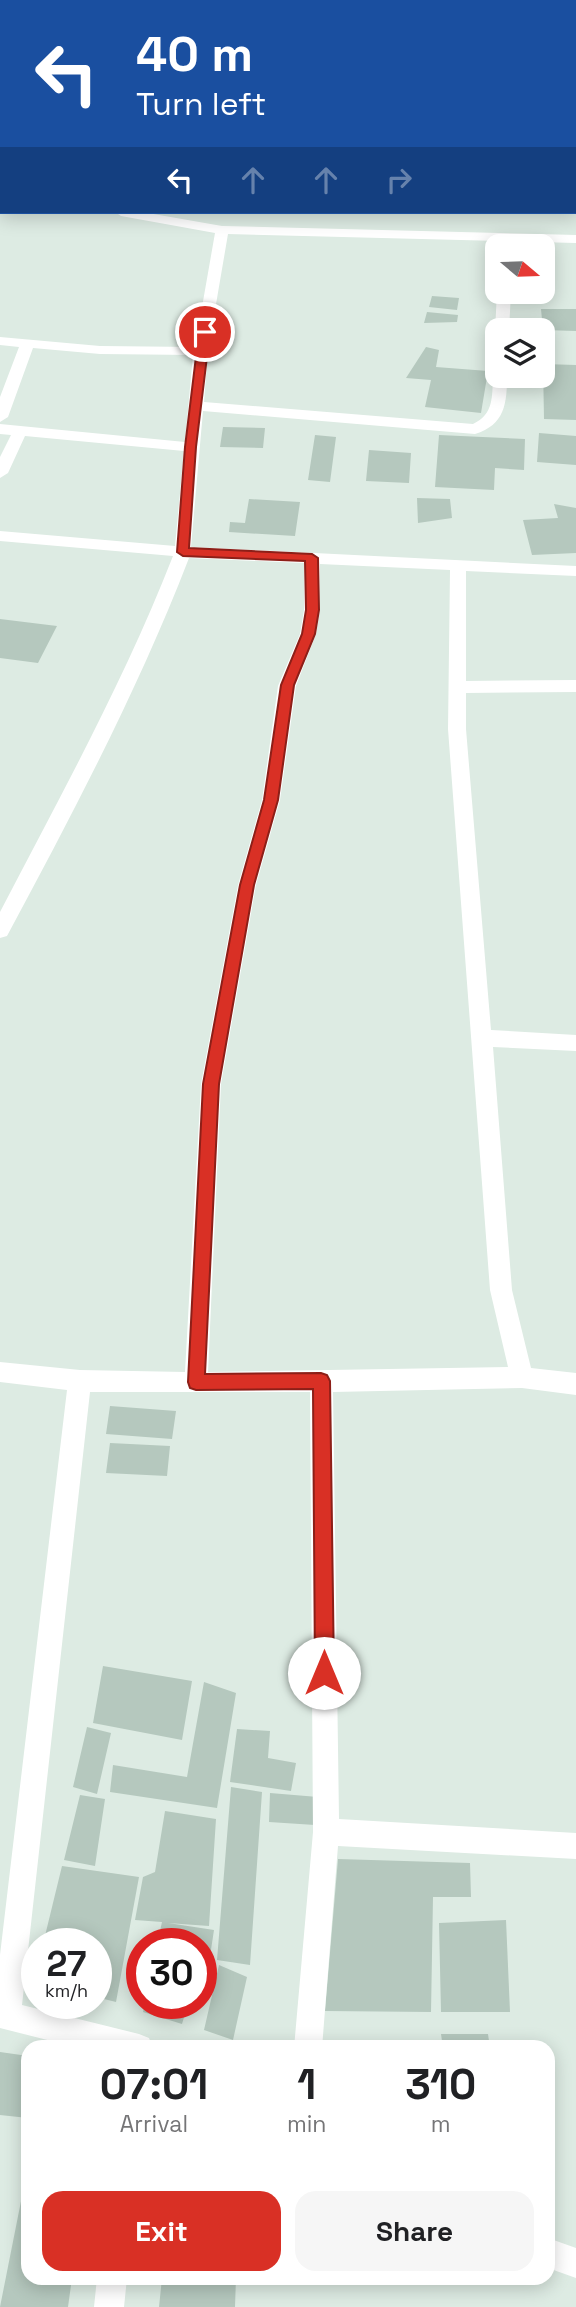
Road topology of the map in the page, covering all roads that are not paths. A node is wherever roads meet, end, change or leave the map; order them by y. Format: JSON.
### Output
{"nodes":[{"id":1,"x":132,"y":214,"type":"edge"},
{"id":2,"x":222,"y":230,"type":"junction"},
{"id":3,"x":576,"y":239,"type":"edge"},
{"id":4,"x":555,"y":240,"type":"edge"},
{"id":5,"x":485,"y":241,"type":"edge"},
{"id":6,"x":0,"y":341,"type":"edge"},
{"id":7,"x":27,"y":345,"type":"junction"},
{"id":8,"x":201,"y":351,"type":"junction"},
{"id":9,"x":499,"y":388,"type":"edge"},
{"id":10,"x":195,"y":406,"type":"junction"},
{"id":11,"x":0,"y":417,"type":"edge"},
{"id":12,"x":0,"y":429,"type":"edge"},
{"id":13,"x":20,"y":431,"type":"junction"},
{"id":14,"x":191,"y":447,"type":"junction"},
{"id":15,"x":0,"y":473,"type":"edge"},
{"id":16,"x":0,"y":536,"type":"edge"},
{"id":17,"x":183,"y":552,"type":"junction"},
{"id":18,"x":312,"y":558,"type":"junction"},
{"id":19,"x":458,"y":566,"type":"junction"},
{"id":20,"x":576,"y":572,"type":"edge"},
{"id":21,"x":576,"y":686,"type":"edge"},
{"id":22,"x":457,"y":687,"type":"junction"},
{"id":23,"x":0,"y":931,"type":"edge"},
{"id":24,"x":482,"y":1038,"type":"junction"},
{"id":25,"x":576,"y":1043,"type":"edge"},
{"id":26,"x":0,"y":1372,"type":"edge"},
{"id":27,"x":522,"y":1377,"type":"junction"},
{"id":28,"x":80,"y":1381,"type":"junction"},
{"id":29,"x":321,"y":1381,"type":"junction"},
{"id":30,"x":196,"y":1382,"type":"junction"},
{"id":31,"x":576,"y":1384,"type":"edge"},
{"id":32,"x":326,"y":1832,"type":"junction"},
{"id":33,"x":576,"y":1846,"type":"edge"},
{"id":34,"x":4,"y":2014,"type":"edge"},
{"id":35,"x":109,"y":2040,"type":"edge"},
{"id":36,"x":309,"y":2040,"type":"edge"},
{"id":37,"x":555,"y":2256,"type":"edge"},
{"id":38,"x":576,"y":2263,"type":"edge"},
{"id":39,"x":111,"y":2285,"type":"edge"},
{"id":40,"x":109,"y":2307,"type":"edge"}],
"edges":[{"from":1,"to":2,"type":"street"},
{"from":2,"to":5,"type":"street"},
{"from":2,"to":8,"type":"street"},
{"from":3,"to":4,"type":"street"},
{"from":6,"to":7,"type":"street"},
{"from":7,"to":8,"type":"street"},
{"from":7,"to":11,"type":"street"},
{"from":8,"to":10,"type":"street"},
{"from":9,"to":10,"type":"street"},
{"from":10,"to":14,"type":"street"},
{"from":12,"to":13,"type":"street"},
{"from":13,"to":14,"type":"street"},
{"from":13,"to":15,"type":"street"},
{"from":14,"to":17,"type":"street"},
{"from":16,"to":17,"type":"street"},
{"from":17,"to":18,"type":"street"},
{"from":17,"to":23,"type":"street"},
{"from":18,"to":19,"type":"street"},
{"from":18,"to":30,"type":"street"},
{"from":19,"to":20,"type":"street"},
{"from":19,"to":22,"type":"street"},
{"from":21,"to":22,"type":"street"},
{"from":22,"to":24,"type":"street"},
{"from":24,"to":25,"type":"street"},
{"from":24,"to":27,"type":"street"},
{"from":26,"to":28,"type":"street"},
{"from":27,"to":29,"type":"street"},
{"from":27,"to":31,"type":"street"},
{"from":28,"to":30,"type":"street"},
{"from":28,"to":34,"type":"street"},
{"from":29,"to":30,"type":"street"},
{"from":29,"to":32,"type":"street"},
{"from":32,"to":33,"type":"street"},
{"from":32,"to":36,"type":"street"},
{"from":34,"to":35,"type":"street"},
{"from":37,"to":38,"type":"street"},
{"from":39,"to":40,"type":"street"}]}
